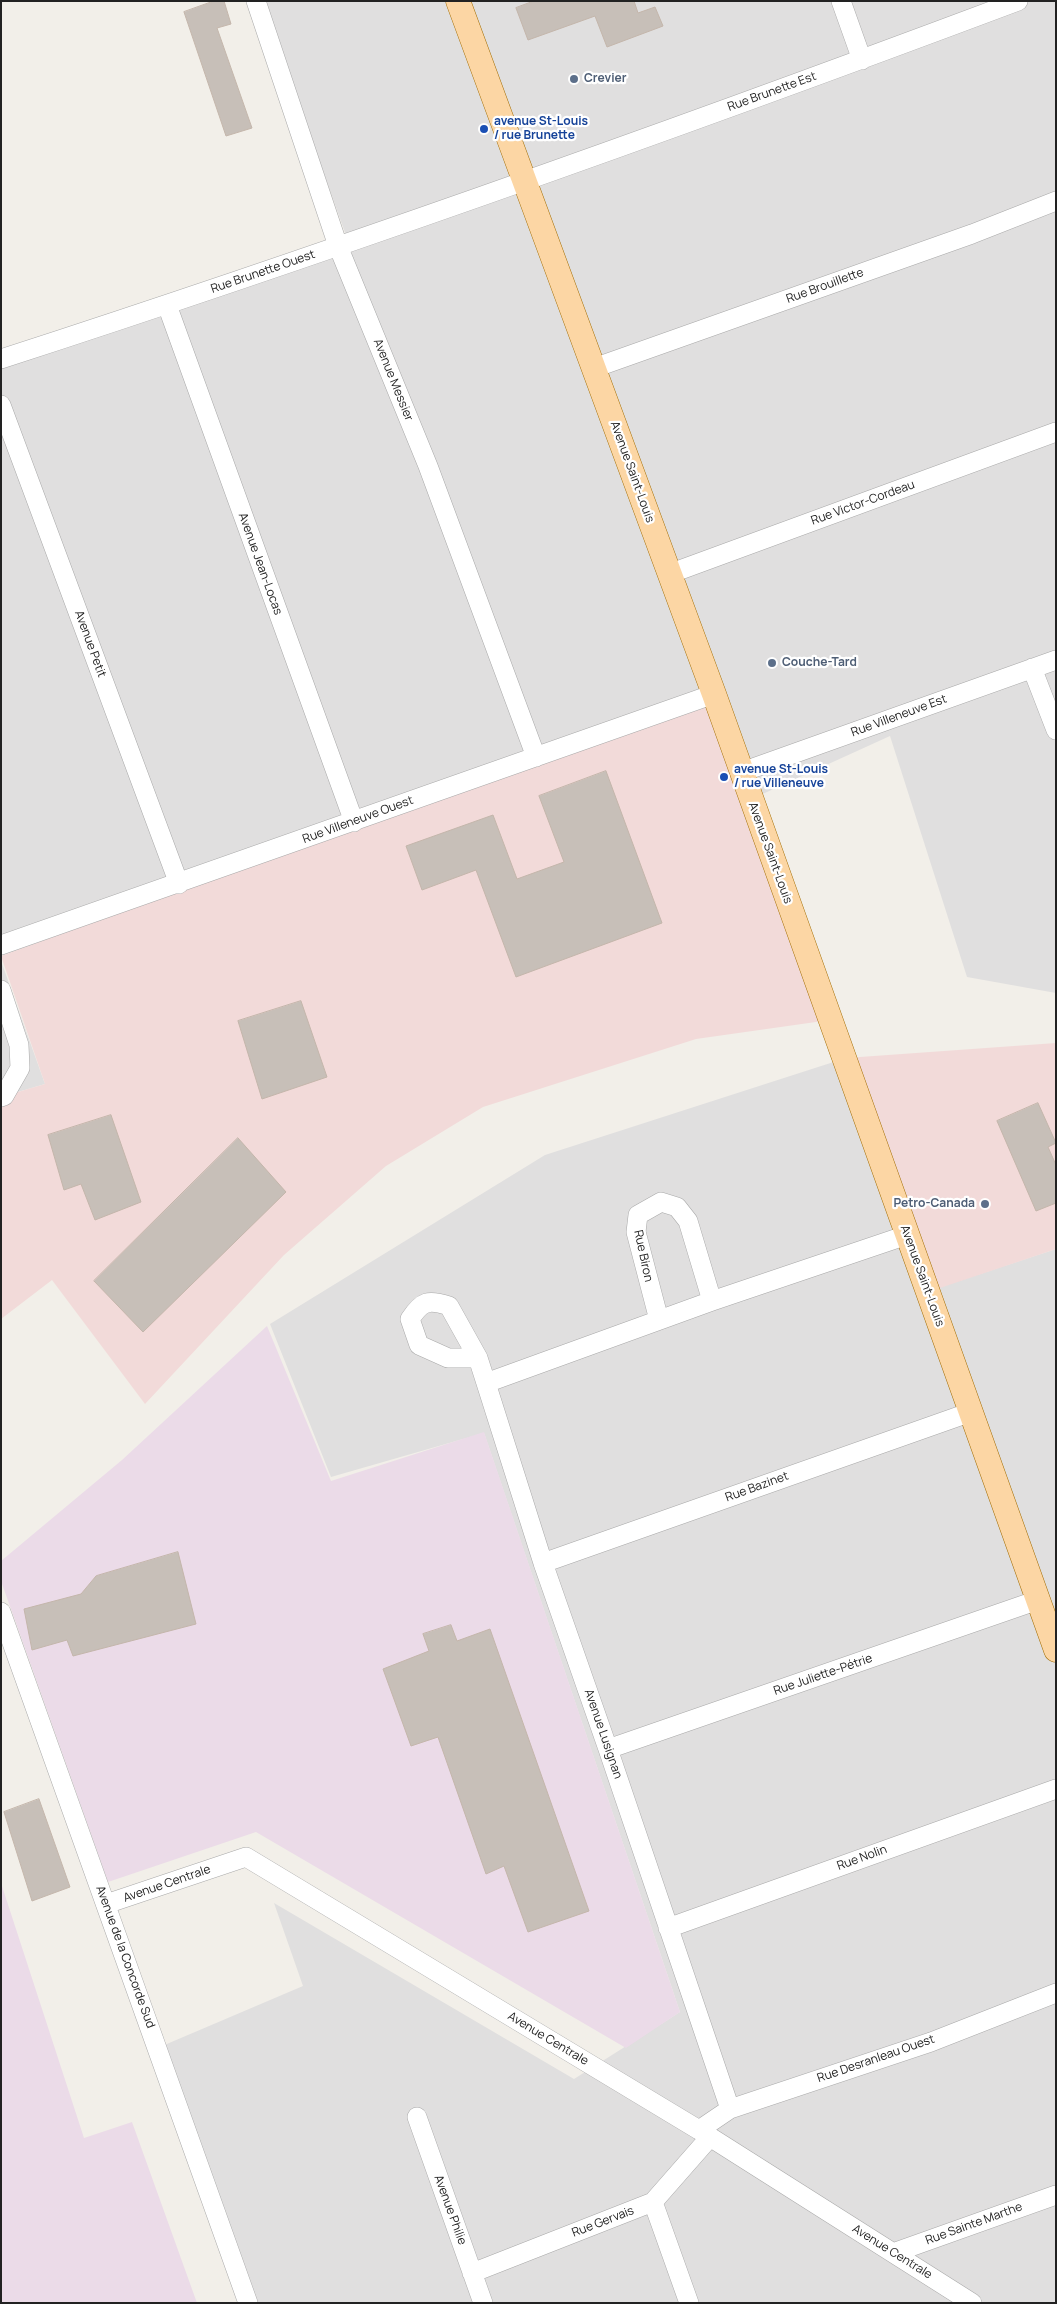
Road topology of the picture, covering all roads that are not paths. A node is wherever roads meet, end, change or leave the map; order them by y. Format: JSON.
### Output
{"nodes":[{"id":1,"x":256,"y":1,"type":"edge"},
{"id":2,"x":458,"y":1,"type":"edge"},
{"id":3,"x":841,"y":1,"type":"edge"},
{"id":4,"x":1018,"y":1,"type":"edge"},
{"id":5,"x":862,"y":60,"type":"junction"},
{"id":6,"x":524,"y":182,"type":"junction"},
{"id":7,"x":1056,"y":201,"type":"edge"},
{"id":8,"x":338,"y":246,"type":"junction"},
{"id":9,"x":166,"y":306,"type":"junction"},
{"id":10,"x":1,"y":360,"type":"edge"},
{"id":11,"x":594,"y":368,"type":"junction"},
{"id":12,"x":1,"y":405,"type":"edge"},
{"id":13,"x":1056,"y":432,"type":"edge"},
{"id":14,"x":669,"y":574,"type":"junction"},
{"id":15,"x":1056,"y":660,"type":"edge"},
{"id":16,"x":1032,"y":668,"type":"junction"},
{"id":17,"x":714,"y":694,"type":"junction"},
{"id":18,"x":1056,"y":730,"type":"edge"},
{"id":19,"x":536,"y":757,"type":"junction"},
{"id":20,"x":742,"y":772,"type":"junction"},
{"id":21,"x":354,"y":822,"type":"junction"},
{"id":22,"x":179,"y":884,"type":"junction"},
{"id":23,"x":1,"y":945,"type":"edge"},
{"id":24,"x":1,"y":990,"type":"edge"},
{"id":25,"x":1,"y":1097,"type":"edge"},
{"id":26,"x":907,"y":1236,"type":"junction"},
{"id":27,"x":712,"y":1300,"type":"junction"},
{"id":28,"x":659,"y":1320,"type":"junction"},
{"id":29,"x":478,"y":1358,"type":"dead end"},
{"id":30,"x":486,"y":1383,"type":"junction"},
{"id":31,"x":970,"y":1412,"type":"junction"},
{"id":32,"x":543,"y":1563,"type":"junction"},
{"id":33,"x":1038,"y":1600,"type":"junction"},
{"id":34,"x":1,"y":1612,"type":"edge"},
{"id":35,"x":1054,"y":1638,"type":"edge"},
{"id":36,"x":608,"y":1749,"type":"junction"},
{"id":37,"x":1056,"y":1789,"type":"edge"},
{"id":38,"x":106,"y":1904,"type":"junction"},
{"id":39,"x":668,"y":1928,"type":"junction"},
{"id":40,"x":1056,"y":1993,"type":"edge"},
{"id":41,"x":730,"y":2109,"type":"junction"},
{"id":42,"x":416,"y":2117,"type":"dead end"},
{"id":43,"x":705,"y":2133,"type":"junction"},
{"id":44,"x":1056,"y":2195,"type":"edge"},
{"id":45,"x":653,"y":2202,"type":"junction"},
{"id":46,"x":893,"y":2253,"type":"junction"},
{"id":47,"x":472,"y":2273,"type":"junction"},
{"id":48,"x":970,"y":2302,"type":"edge"},
{"id":49,"x":248,"y":2303,"type":"edge"},
{"id":50,"x":483,"y":2303,"type":"edge"},
{"id":51,"x":689,"y":2303,"type":"edge"}],
"edges":[{"from":1,"to":8,"type":"street","name":"Avenue Messier"},
{"from":2,"to":6,"type":"main road","name":"Avenue Saint-Louis"},
{"from":3,"to":5,"type":"street"},
{"from":4,"to":5,"type":"street","name":"Rue Brunette Est"},
{"from":5,"to":6,"type":"street","name":"Rue Brunette Est"},
{"from":6,"to":8,"type":"street","name":"Rue Brunette Ouest"},
{"from":6,"to":11,"type":"main road","name":"Avenue Saint-Louis"},
{"from":7,"to":11,"type":"street","name":"Rue Brouillette"},
{"from":8,"to":9,"type":"street","name":"Rue Brunette Ouest"},
{"from":8,"to":19,"type":"street","name":"Avenue Messier"},
{"from":9,"to":10,"type":"street","name":"Rue Brunette Ouest"},
{"from":9,"to":21,"type":"street","name":"Avenue Jean-Locas"},
{"from":11,"to":14,"type":"main road","name":"Avenue Saint-Louis"},
{"from":12,"to":22,"type":"street","name":"Avenue Petit"},
{"from":13,"to":14,"type":"street","name":"Rue Victor-Cordeau"},
{"from":14,"to":17,"type":"main road","name":"Avenue Saint-Louis"},
{"from":15,"to":16,"type":"street","name":"Rue Villeneuve Est"},
{"from":16,"to":18,"type":"street"},
{"from":16,"to":20,"type":"street","name":"Rue Villeneuve Est"},
{"from":17,"to":19,"type":"street","name":"Rue Villeneuve Ouest"},
{"from":17,"to":20,"type":"main road","name":"Avenue Saint-Louis"},
{"from":19,"to":21,"type":"street","name":"Rue Villeneuve Ouest"},
{"from":20,"to":26,"type":"main road","name":"Avenue Saint-Louis"},
{"from":21,"to":22,"type":"street","name":"Rue Villeneuve Ouest"},
{"from":22,"to":23,"type":"street","name":"Rue Villeneuve Ouest"},
{"from":24,"to":25,"type":"street"},
{"from":26,"to":27,"type":"street"},
{"from":26,"to":31,"type":"main road","name":"Avenue Saint-Louis"},
{"from":27,"to":28,"type":"street"},
{"from":27,"to":28,"type":"street","name":"Rue Biron"},
{"from":28,"to":30,"type":"street"},
{"from":29,"to":30,"type":"street","name":"Avenue Lusignan"},
{"from":30,"to":32,"type":"street","name":"Avenue Lusignan"},
{"from":31,"to":32,"type":"street","name":"Rue Bazinet"},
{"from":31,"to":33,"type":"main road","name":"Avenue Saint-Louis"},
{"from":32,"to":36,"type":"street","name":"Avenue Lusignan"},
{"from":33,"to":35,"type":"main road","name":"Avenue Saint-Louis"},
{"from":33,"to":36,"type":"street","name":"Rue Juliette-Pétrie"},
{"from":34,"to":38,"type":"street","name":"Avenue de la Concorde Sud"},
{"from":36,"to":39,"type":"street","name":"Avenue Lusignan"},
{"from":37,"to":39,"type":"street","name":"Rue Nolin"},
{"from":38,"to":43,"type":"street","name":"Avenue Centrale"},
{"from":38,"to":49,"type":"street","name":"Avenue de la Concorde Sud"},
{"from":39,"to":41,"type":"street","name":"Avenue Lusignan"},
{"from":40,"to":41,"type":"street","name":"Rue Desranleau Ouest"},
{"from":41,"to":43,"type":"street","name":"Rue Desranleau Ouest"},
{"from":42,"to":47,"type":"street","name":"Avenue Philie"},
{"from":43,"to":45,"type":"street","name":"Rue Gervais"},
{"from":43,"to":46,"type":"street","name":"Avenue Centrale"},
{"from":44,"to":46,"type":"street","name":"Rue Sainte Marthe"},
{"from":45,"to":47,"type":"street","name":"Rue Gervais"},
{"from":45,"to":51,"type":"street"},
{"from":46,"to":48,"type":"street","name":"Avenue Centrale"},
{"from":47,"to":50,"type":"street","name":"Avenue Philie"}]}
